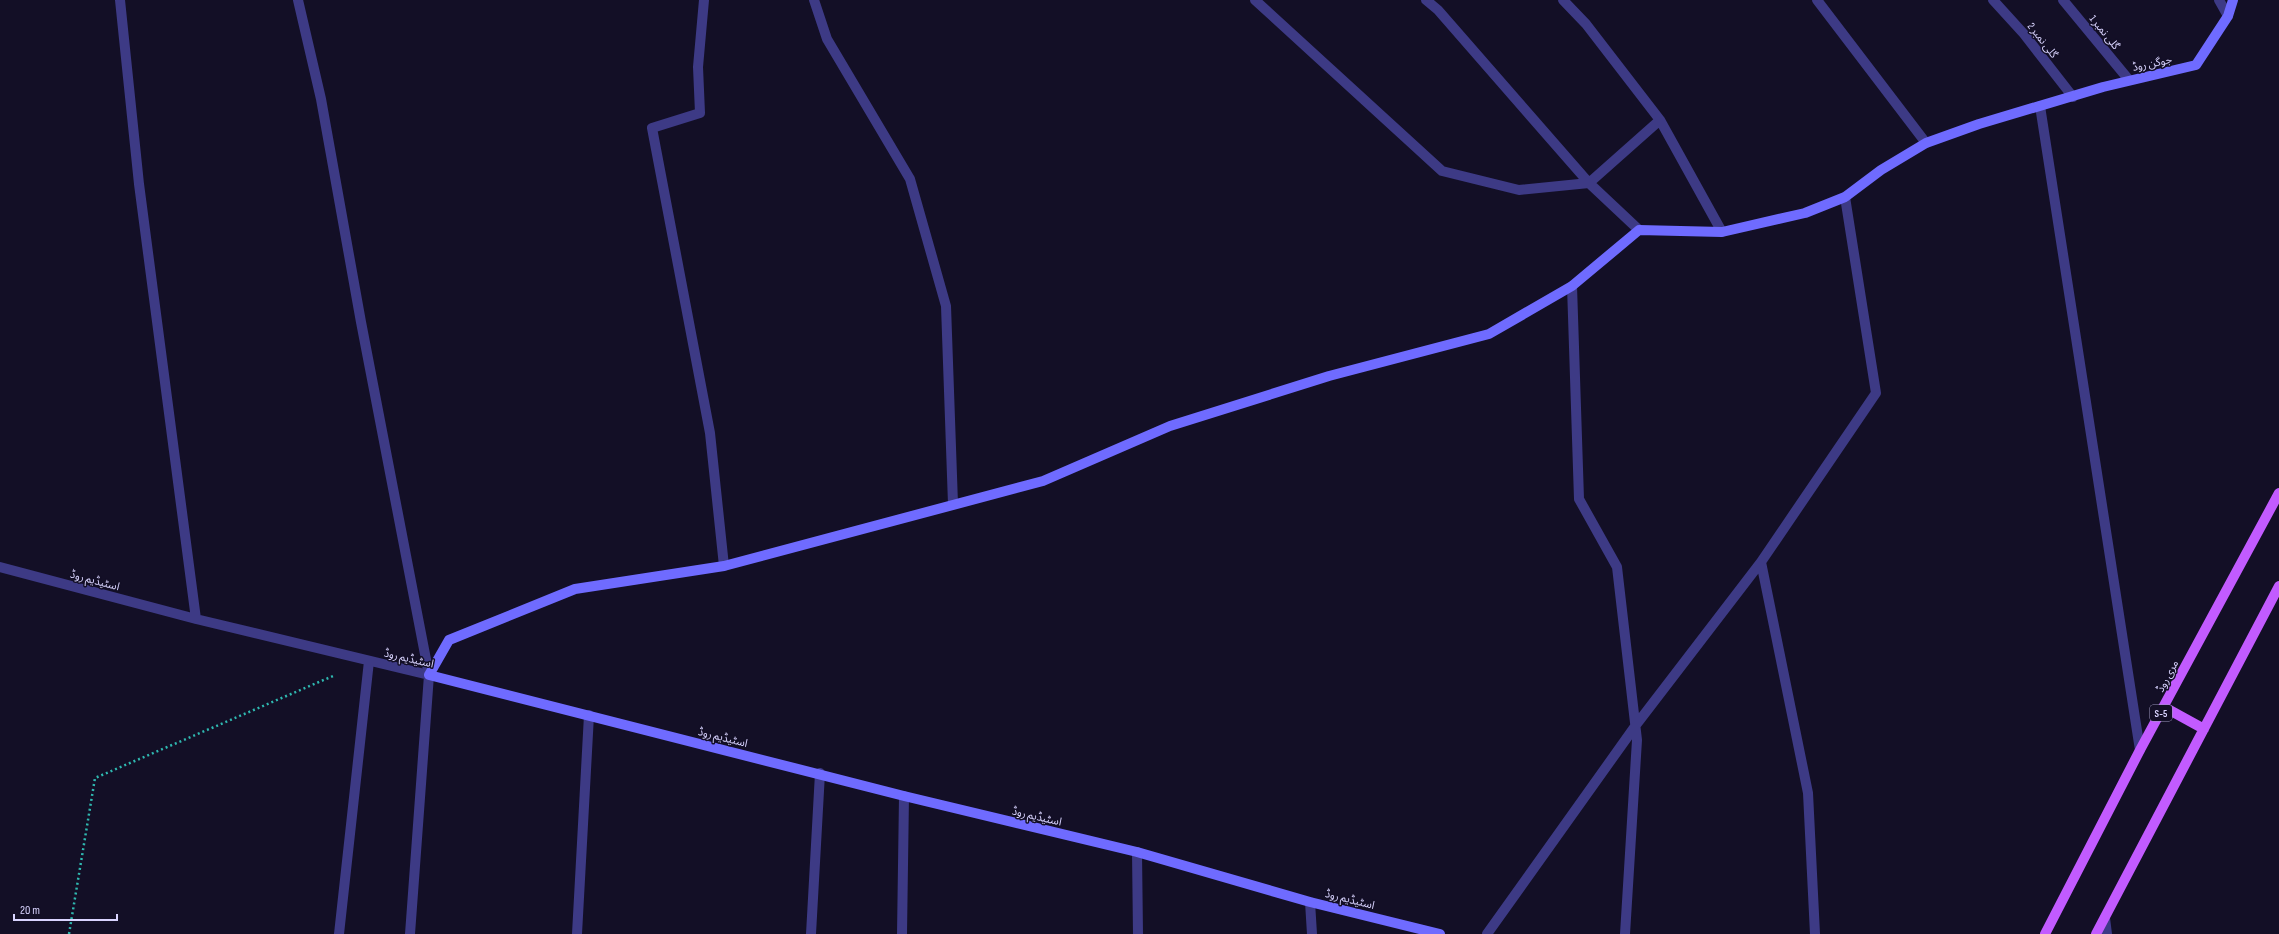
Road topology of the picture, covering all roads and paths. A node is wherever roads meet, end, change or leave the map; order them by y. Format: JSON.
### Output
{"nodes":[{"id":1,"x":120,"y":0,"type":"edge"},
{"id":2,"x":298,"y":0,"type":"edge"},
{"id":3,"x":704,"y":0,"type":"edge"},
{"id":4,"x":814,"y":0,"type":"edge"},
{"id":5,"x":1255,"y":0,"type":"edge"},
{"id":6,"x":1426,"y":0,"type":"edge"},
{"id":7,"x":1563,"y":0,"type":"edge"},
{"id":8,"x":1817,"y":0,"type":"edge"},
{"id":9,"x":1992,"y":0,"type":"edge"},
{"id":10,"x":2063,"y":0,"type":"edge"},
{"id":11,"x":2219,"y":0,"type":"edge"},
{"id":12,"x":2233,"y":0,"type":"edge"},
{"id":13,"x":2228,"y":16,"type":"junction"},
{"id":14,"x":2129,"y":80,"type":"junction"},
{"id":15,"x":2073,"y":97,"type":"junction"},
{"id":16,"x":2040,"y":106,"type":"junction"},
{"id":17,"x":1660,"y":120,"type":"junction"},
{"id":18,"x":1926,"y":143,"type":"junction"},
{"id":19,"x":1589,"y":182,"type":"junction"},
{"id":20,"x":1845,"y":196,"type":"junction"},
{"id":21,"x":1639,"y":230,"type":"junction"},
{"id":22,"x":1722,"y":232,"type":"junction"},
{"id":23,"x":1572,"y":286,"type":"junction"},
{"id":24,"x":2279,"y":493,"type":"edge"},
{"id":25,"x":953,"y":504,"type":"junction"},
{"id":26,"x":1761,"y":562,"type":"junction"},
{"id":27,"x":724,"y":566,"type":"junction"},
{"id":28,"x":0,"y":568,"type":"edge"},
{"id":29,"x":2279,"y":586,"type":"edge"},
{"id":30,"x":196,"y":619,"type":"junction"},
{"id":31,"x":369,"y":661,"type":"junction"},
{"id":32,"x":429,"y":675,"type":"junction"},
{"id":33,"x":2164,"y":707,"type":"junction"},
{"id":34,"x":589,"y":715,"type":"junction"},
{"id":35,"x":1636,"y":725,"type":"junction"},
{"id":36,"x":2204,"y":729,"type":"junction"},
{"id":37,"x":2140,"y":750,"type":"junction"},
{"id":38,"x":820,"y":773,"type":"junction"},
{"id":39,"x":904,"y":796,"type":"junction"},
{"id":40,"x":1137,"y":852,"type":"junction"},
{"id":41,"x":1310,"y":902,"type":"junction"},
{"id":42,"x":2105,"y":918,"type":"junction"},
{"id":43,"x":69,"y":934,"type":"edge"},
{"id":44,"x":339,"y":934,"type":"edge"},
{"id":45,"x":410,"y":934,"type":"edge"},
{"id":46,"x":577,"y":934,"type":"edge"},
{"id":47,"x":811,"y":934,"type":"edge"},
{"id":48,"x":902,"y":934,"type":"edge"},
{"id":49,"x":1138,"y":934,"type":"edge"},
{"id":50,"x":1312,"y":934,"type":"edge"},
{"id":51,"x":1440,"y":934,"type":"edge"},
{"id":52,"x":1488,"y":934,"type":"edge"},
{"id":53,"x":1625,"y":934,"type":"edge"},
{"id":54,"x":1815,"y":934,"type":"edge"},
{"id":55,"x":2045,"y":934,"type":"edge"},
{"id":56,"x":2096,"y":934,"type":"edge"},
{"id":57,"x":2107,"y":934,"type":"edge"}],
"edges":[{"from":1,"to":30,"type":"street"},
{"from":2,"to":32,"type":"street"},
{"from":3,"to":27,"type":"street"},
{"from":4,"to":25,"type":"street"},
{"from":5,"to":19,"type":"street"},
{"from":6,"to":19,"type":"street"},
{"from":7,"to":17,"type":"street"},
{"from":8,"to":18,"type":"street"},
{"from":9,"to":15,"type":"street","name":"گلی نمبر 2"},
{"from":10,"to":14,"type":"street","name":"گلی نمبر 1"},
{"from":11,"to":13,"type":"street"},
{"from":12,"to":13,"type":"street","name":"جوگن روڈ"},
{"from":13,"to":14,"type":"street","name":"جوگن روڈ"},
{"from":14,"to":15,"type":"street","name":"جوگن روڈ"},
{"from":15,"to":16,"type":"street","name":"جوگن روڈ"},
{"from":16,"to":18,"type":"street","name":"جوگن روڈ"},
{"from":16,"to":37,"type":"street"},
{"from":17,"to":19,"type":"street"},
{"from":17,"to":22,"type":"street"},
{"from":18,"to":20,"type":"street","name":"جوگن روڈ"},
{"from":19,"to":21,"type":"street"},
{"from":20,"to":22,"type":"street","name":"جوگن روڈ"},
{"from":20,"to":26,"type":"street"},
{"from":21,"to":22,"type":"street","name":"جوگن روڈ"},
{"from":21,"to":23,"type":"street"},
{"from":23,"to":25,"type":"street"},
{"from":23,"to":35,"type":"street"},
{"from":24,"to":33,"type":"main road","name":"مری روڈ","number":"S-5"},
{"from":25,"to":27,"type":"street"},
{"from":26,"to":35,"type":"street"},
{"from":26,"to":54,"type":"street"},
{"from":27,"to":32,"type":"street"},
{"from":28,"to":30,"type":"street","name":"اسٹیڈیم روڈ"},
{"from":29,"to":36,"type":"main road"},
{"from":30,"to":31,"type":"street","name":"اسٹیڈیم روڈ"},
{"from":31,"to":32,"type":"street","name":"اسٹیڈیم روڈ"},
{"from":31,"to":43,"type":"path"},
{"from":31,"to":44,"type":"street"},
{"from":32,"to":34,"type":"street","name":"اسٹیڈیم روڈ"},
{"from":32,"to":45,"type":"street"},
{"from":33,"to":36,"type":"main road"},
{"from":33,"to":37,"type":"main road","name":"مری روڈ","number":"S-5"},
{"from":34,"to":38,"type":"street","name":"اسٹیڈیم روڈ"},
{"from":34,"to":46,"type":"street"},
{"from":35,"to":52,"type":"street"},
{"from":35,"to":53,"type":"street"},
{"from":36,"to":42,"type":"main road"},
{"from":37,"to":55,"type":"main road","name":"مری روڈ","number":"S-5"},
{"from":38,"to":39,"type":"street","name":"اسٹیڈیم روڈ"},
{"from":38,"to":47,"type":"street"},
{"from":39,"to":40,"type":"street","name":"اسٹیڈیم روڈ"},
{"from":39,"to":48,"type":"street"},
{"from":40,"to":41,"type":"street","name":"اسٹیڈیم روڈ"},
{"from":40,"to":49,"type":"street"},
{"from":41,"to":50,"type":"street"},
{"from":41,"to":51,"type":"street","name":"اسٹیڈیم روڈ"},
{"from":42,"to":56,"type":"main road"},
{"from":42,"to":57,"type":"street"}]}
